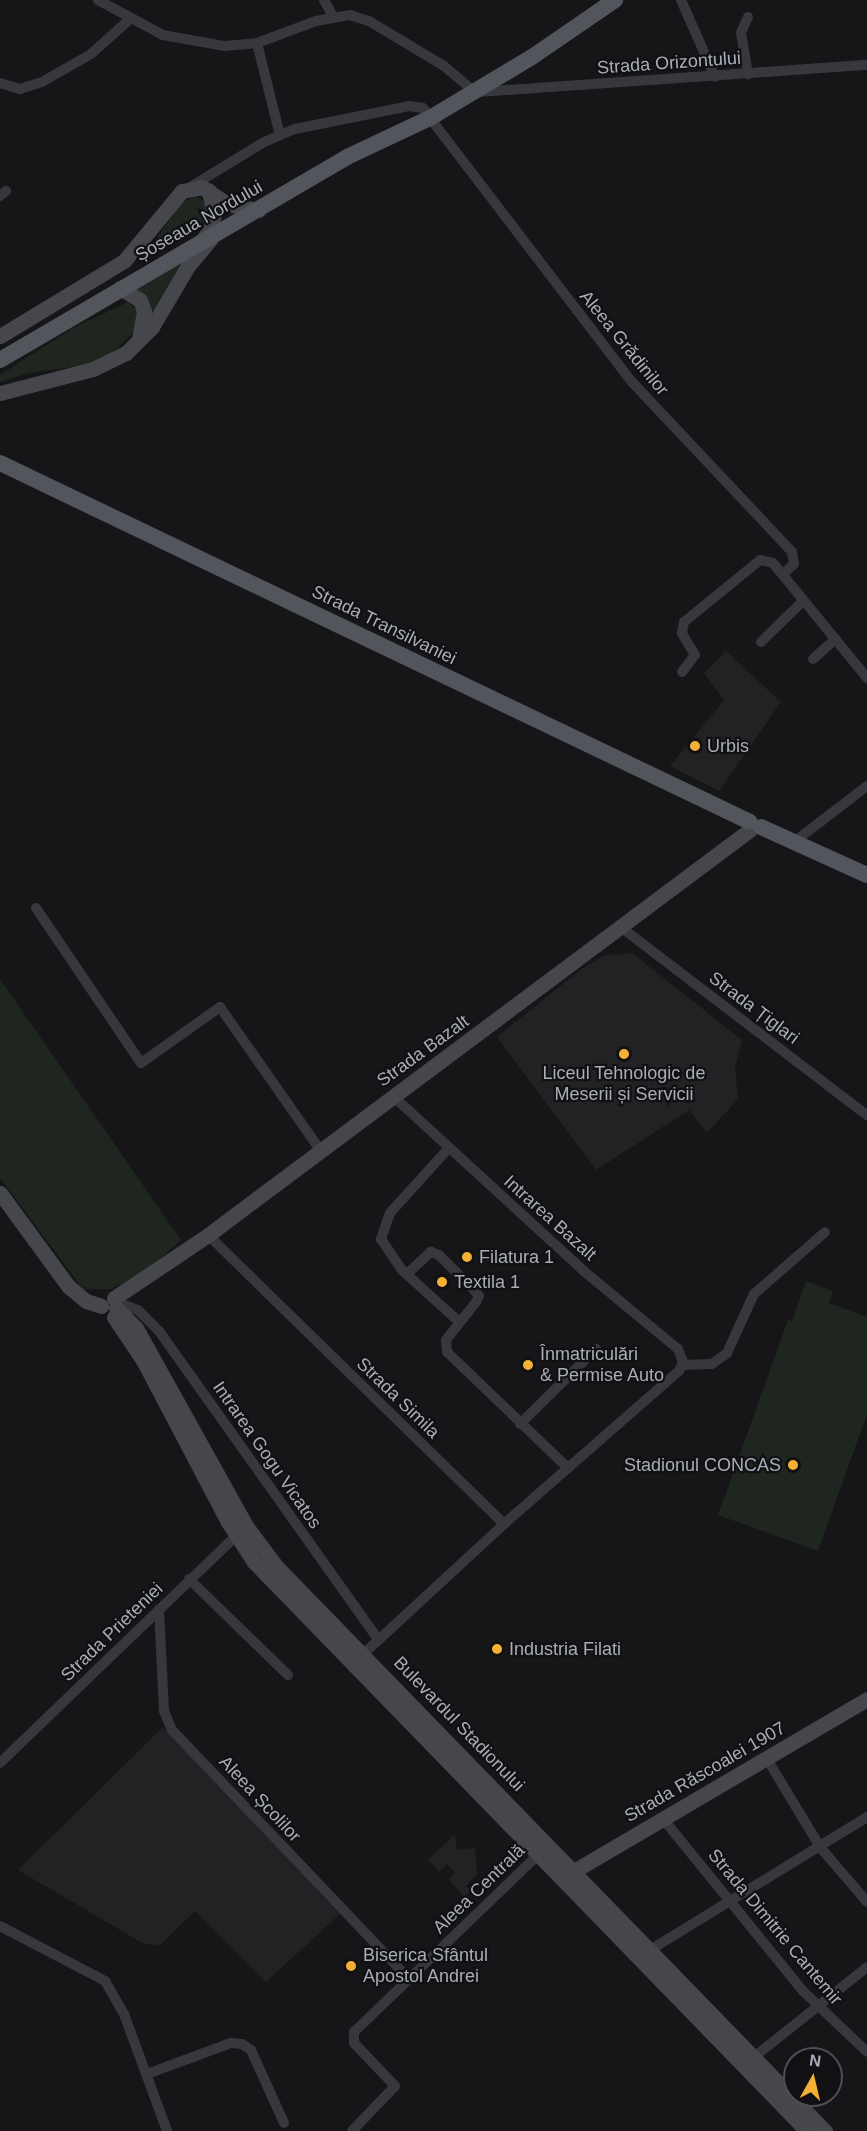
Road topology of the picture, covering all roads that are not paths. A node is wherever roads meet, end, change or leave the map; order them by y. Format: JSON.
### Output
{"nodes":[{"id":1,"x":98,"y":0,"type":"edge"},
{"id":2,"x":324,"y":0,"type":"edge"},
{"id":3,"x":605,"y":0,"type":"edge"},
{"id":4,"x":615,"y":0,"type":"edge"},
{"id":5,"x":681,"y":0,"type":"edge"},
{"id":6,"x":115,"y":4,"type":"edge"},
{"id":7,"x":333,"y":16,"type":"junction"},
{"id":8,"x":747,"y":17,"type":"dead end"},
{"id":9,"x":130,"y":20,"type":"junction"},
{"id":10,"x":257,"y":43,"type":"junction"},
{"id":11,"x":867,"y":65,"type":"edge"},
{"id":12,"x":748,"y":74,"type":"junction"},
{"id":13,"x":715,"y":77,"type":"junction"},
{"id":14,"x":0,"y":83,"type":"edge"},
{"id":15,"x":472,"y":89,"type":"junction"},
{"id":16,"x":426,"y":117,"type":"junction"},
{"id":17,"x":280,"y":135,"type":"junction"},
{"id":18,"x":192,"y":186,"type":"junction"},
{"id":19,"x":209,"y":191,"type":"junction"},
{"id":20,"x":258,"y":210,"type":"junction"},
{"id":21,"x":215,"y":234,"type":"junction"},
{"id":22,"x":200,"y":243,"type":"junction"},
{"id":23,"x":120,"y":288,"type":"junction"},
{"id":24,"x":0,"y":336,"type":"edge"},
{"id":25,"x":138,"y":342,"type":"junction"},
{"id":26,"x":0,"y":360,"type":"edge"},
{"id":27,"x":0,"y":393,"type":"edge"},
{"id":28,"x":0,"y":463,"type":"edge"},
{"id":29,"x":783,"y":574,"type":"junction"},
{"id":30,"x":803,"y":601,"type":"junction"},
{"id":31,"x":835,"y":639,"type":"junction"},
{"id":32,"x":761,"y":642,"type":"dead end"},
{"id":33,"x":813,"y":658,"type":"dead end"},
{"id":34,"x":682,"y":672,"type":"dead end"},
{"id":35,"x":867,"y":678,"type":"edge"},
{"id":36,"x":867,"y":786,"type":"edge"},
{"id":37,"x":754,"y":826,"type":"junction"},
{"id":38,"x":794,"y":842,"type":"junction"},
{"id":39,"x":867,"y":875,"type":"edge"},
{"id":40,"x":36,"y":908,"type":"dead end"},
{"id":41,"x":622,"y":928,"type":"junction"},
{"id":42,"x":394,"y":1097,"type":"junction"},
{"id":43,"x":867,"y":1115,"type":"edge"},
{"id":44,"x":447,"y":1149,"type":"junction"},
{"id":45,"x":321,"y":1151,"type":"junction"},
{"id":46,"x":0,"y":1194,"type":"edge"},
{"id":47,"x":825,"y":1232,"type":"dead end"},
{"id":48,"x":208,"y":1235,"type":"junction"},
{"id":49,"x":407,"y":1274,"type":"junction"},
{"id":50,"x":110,"y":1304,"type":"junction"},
{"id":51,"x":458,"y":1321,"type":"junction"},
{"id":52,"x":596,"y":1349,"type":"dead end"},
{"id":53,"x":682,"y":1363,"type":"junction"},
{"id":54,"x":520,"y":1424,"type":"junction"},
{"id":55,"x":568,"y":1468,"type":"junction"},
{"id":56,"x":504,"y":1524,"type":"junction"},
{"id":57,"x":241,"y":1530,"type":"junction"},
{"id":58,"x":189,"y":1579,"type":"junction"},
{"id":59,"x":159,"y":1609,"type":"junction"},
{"id":60,"x":378,"y":1640,"type":"junction"},
{"id":61,"x":359,"y":1659,"type":"junction"},
{"id":62,"x":288,"y":1675,"type":"dead end"},
{"id":63,"x":867,"y":1698,"type":"edge"},
{"id":64,"x":767,"y":1759,"type":"junction"},
{"id":65,"x":0,"y":1763,"type":"edge"},
{"id":66,"x":867,"y":1817,"type":"edge"},
{"id":67,"x":664,"y":1820,"type":"junction"},
{"id":68,"x":820,"y":1847,"type":"junction"},
{"id":69,"x":544,"y":1850,"type":"junction"},
{"id":70,"x":568,"y":1875,"type":"junction"},
{"id":71,"x":730,"y":1902,"type":"junction"},
{"id":72,"x":867,"y":1902,"type":"edge"},
{"id":73,"x":0,"y":1926,"type":"edge"},
{"id":74,"x":650,"y":1950,"type":"junction"},
{"id":75,"x":867,"y":1967,"type":"edge"},
{"id":76,"x":409,"y":1979,"type":"junction"},
{"id":77,"x":818,"y":2007,"type":"junction"},
{"id":78,"x":867,"y":2052,"type":"edge"},
{"id":79,"x":754,"y":2057,"type":"junction"},
{"id":80,"x":147,"y":2074,"type":"junction"},
{"id":81,"x":284,"y":2123,"type":"dead end"},
{"id":82,"x":167,"y":2131,"type":"edge"},
{"id":83,"x":352,"y":2131,"type":"edge"},
{"id":84,"x":807,"y":2131,"type":"edge"},
{"id":85,"x":825,"y":2131,"type":"edge"}],
"edges":[{"from":1,"to":6,"type":"street"},
{"from":2,"to":7,"type":"street"},
{"from":3,"to":15,"type":"main road","name":"Șoseaua Nordului"},
{"from":4,"to":15,"type":"main road","name":"Șoseaua Nordului"},
{"from":5,"to":13,"type":"street"},
{"from":6,"to":9,"type":"street"},
{"from":7,"to":10,"type":"street"},
{"from":7,"to":15,"type":"street"},
{"from":8,"to":12,"type":"street"},
{"from":9,"to":10,"type":"street"},
{"from":9,"to":14,"type":"street"},
{"from":10,"to":17,"type":"street"},
{"from":11,"to":12,"type":"street","name":"Strada Orizontului"},
{"from":12,"to":13,"type":"street","name":"Strada Orizontului"},
{"from":13,"to":15,"type":"street","name":"Strada Orizontului"},
{"from":15,"to":16,"type":"main road","name":"Șoseaua Nordului"},
{"from":16,"to":17,"type":"street"},
{"from":16,"to":20,"type":"main road","name":"Șoseaua Nordului"},
{"from":16,"to":29,"type":"street","name":"Aleea Grădinilor"},
{"from":17,"to":18,"type":"street"},
{"from":18,"to":19,"type":"main road"},
{"from":18,"to":24,"type":"main road"},
{"from":19,"to":20,"type":"main road"},
{"from":19,"to":22,"type":"main road"},
{"from":20,"to":21,"type":"main road","name":"Șoseaua Nordului"},
{"from":21,"to":22,"type":"main road","name":"Șoseaua Nordului"},
{"from":21,"to":25,"type":"main road"},
{"from":22,"to":23,"type":"main road","name":"Șoseaua Nordului"},
{"from":23,"to":25,"type":"main road"},
{"from":23,"to":26,"type":"main road","name":"Șoseaua Nordului"},
{"from":25,"to":27,"type":"main road"},
{"from":28,"to":37,"type":"main road","name":"Strada Transilvaniei"},
{"from":29,"to":30,"type":"street"},
{"from":29,"to":34,"type":"street"},
{"from":30,"to":31,"type":"street"},
{"from":30,"to":32,"type":"street"},
{"from":31,"to":33,"type":"street"},
{"from":31,"to":35,"type":"street"},
{"from":36,"to":38,"type":"street"},
{"from":37,"to":38,"type":"main road","name":"Strada Transilvaniei"},
{"from":37,"to":41,"type":"main road","name":"Strada Bazalt"},
{"from":38,"to":39,"type":"main road","name":"Strada Transilvaniei"},
{"from":40,"to":45,"type":"street"},
{"from":41,"to":42,"type":"main road","name":"Strada Bazalt"},
{"from":41,"to":43,"type":"street","name":"Strada Țiglari"},
{"from":42,"to":44,"type":"street","name":"Intrarea Bazalt"},
{"from":42,"to":45,"type":"main road","name":"Strada Bazalt"},
{"from":44,"to":49,"type":"street"},
{"from":44,"to":53,"type":"street","name":"Intrarea Bazalt"},
{"from":45,"to":48,"type":"main road","name":"Strada Bazalt"},
{"from":46,"to":50,"type":"main road"},
{"from":47,"to":53,"type":"street"},
{"from":48,"to":50,"type":"main road","name":"Strada Bazalt"},
{"from":48,"to":56,"type":"street","name":"Strada Simila"},
{"from":49,"to":51,"type":"street"},
{"from":49,"to":51,"type":"street"},
{"from":50,"to":57,"type":"main road","name":"Bulevardul Stadionului"},
{"from":50,"to":60,"type":"street","name":"Intrarea Gogu Vicatos"},
{"from":51,"to":54,"type":"street"},
{"from":52,"to":54,"type":"street"},
{"from":53,"to":55,"type":"street"},
{"from":54,"to":55,"type":"street"},
{"from":55,"to":56,"type":"street"},
{"from":56,"to":60,"type":"street"},
{"from":57,"to":58,"type":"street","name":"Strada Prieteniei"},
{"from":57,"to":61,"type":"main road","name":"Bulevardul Stadionului"},
{"from":58,"to":59,"type":"street","name":"Strada Prieteniei"},
{"from":58,"to":62,"type":"street"},
{"from":59,"to":65,"type":"street","name":"Strada Prieteniei"},
{"from":59,"to":76,"type":"street","name":"Aleea Școlilor"},
{"from":60,"to":61,"type":"street"},
{"from":61,"to":69,"type":"main road","name":"Bulevardul Stadionului"},
{"from":63,"to":64,"type":"main road","name":"Strada Răscoalei 1907"},
{"from":64,"to":67,"type":"main road","name":"Strada Răscoalei 1907"},
{"from":64,"to":68,"type":"street"},
{"from":66,"to":68,"type":"street"},
{"from":67,"to":70,"type":"main road","name":"Strada Răscoalei 1907"},
{"from":67,"to":71,"type":"street","name":"Strada Dimitrie Cantemir"},
{"from":68,"to":71,"type":"street"},
{"from":68,"to":72,"type":"street"},
{"from":69,"to":70,"type":"main road","name":"Bulevardul Stadionului"},
{"from":69,"to":76,"type":"street","name":"Aleea Centrală"},
{"from":70,"to":74,"type":"main road","name":"Bulevardul Stadionului"},
{"from":70,"to":84,"type":"main road","name":"Bulevardul Stadionului"},
{"from":71,"to":74,"type":"street"},
{"from":71,"to":77,"type":"street","name":"Strada Dimitrie Cantemir"},
{"from":73,"to":80,"type":"street"},
{"from":74,"to":79,"type":"main road","name":"Bulevardul Stadionului"},
{"from":75,"to":77,"type":"street"},
{"from":76,"to":83,"type":"street","name":"Aleea Centrală"},
{"from":77,"to":78,"type":"street","name":"Strada Dimitrie Cantemir"},
{"from":77,"to":79,"type":"street"},
{"from":79,"to":85,"type":"main road","name":"Bulevardul Stadionului"},
{"from":80,"to":81,"type":"street"},
{"from":80,"to":82,"type":"street"}]}
